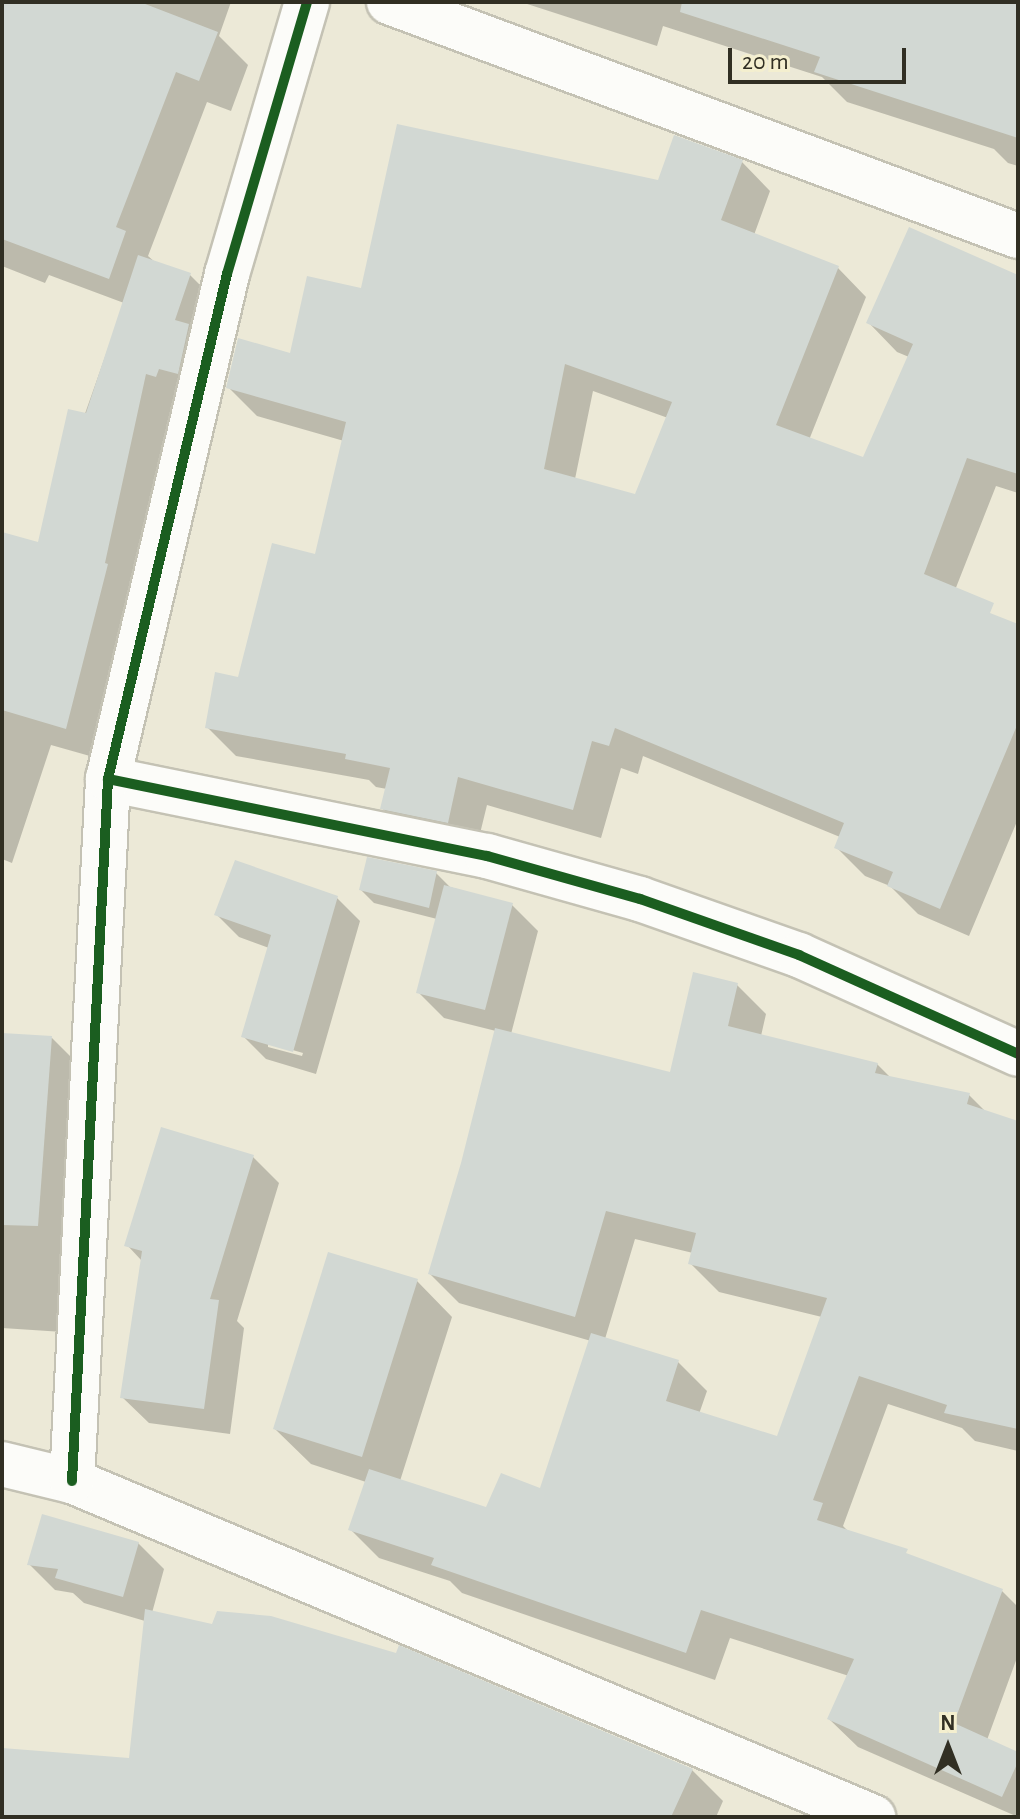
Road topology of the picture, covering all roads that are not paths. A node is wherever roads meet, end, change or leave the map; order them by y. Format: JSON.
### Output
{"nodes":[{"id":1,"x":307,"y":2,"type":"edge"},
{"id":2,"x":389,"y":2,"type":"edge"},
{"id":3,"x":1018,"y":236,"type":"edge"},
{"id":4,"x":108,"y":779,"type":"junction"},
{"id":5,"x":1018,"y":1054,"type":"edge"},
{"id":6,"x":2,"y":1464,"type":"edge"},
{"id":7,"x":72,"y":1481,"type":"junction"},
{"id":8,"x":873,"y":1817,"type":"edge"}],
"edges":[{"from":1,"to":4,"type":"street"},
{"from":2,"to":3,"type":"street"},
{"from":4,"to":5,"type":"street"},
{"from":4,"to":7,"type":"street"},
{"from":6,"to":7,"type":"street"},
{"from":7,"to":8,"type":"street"}]}
